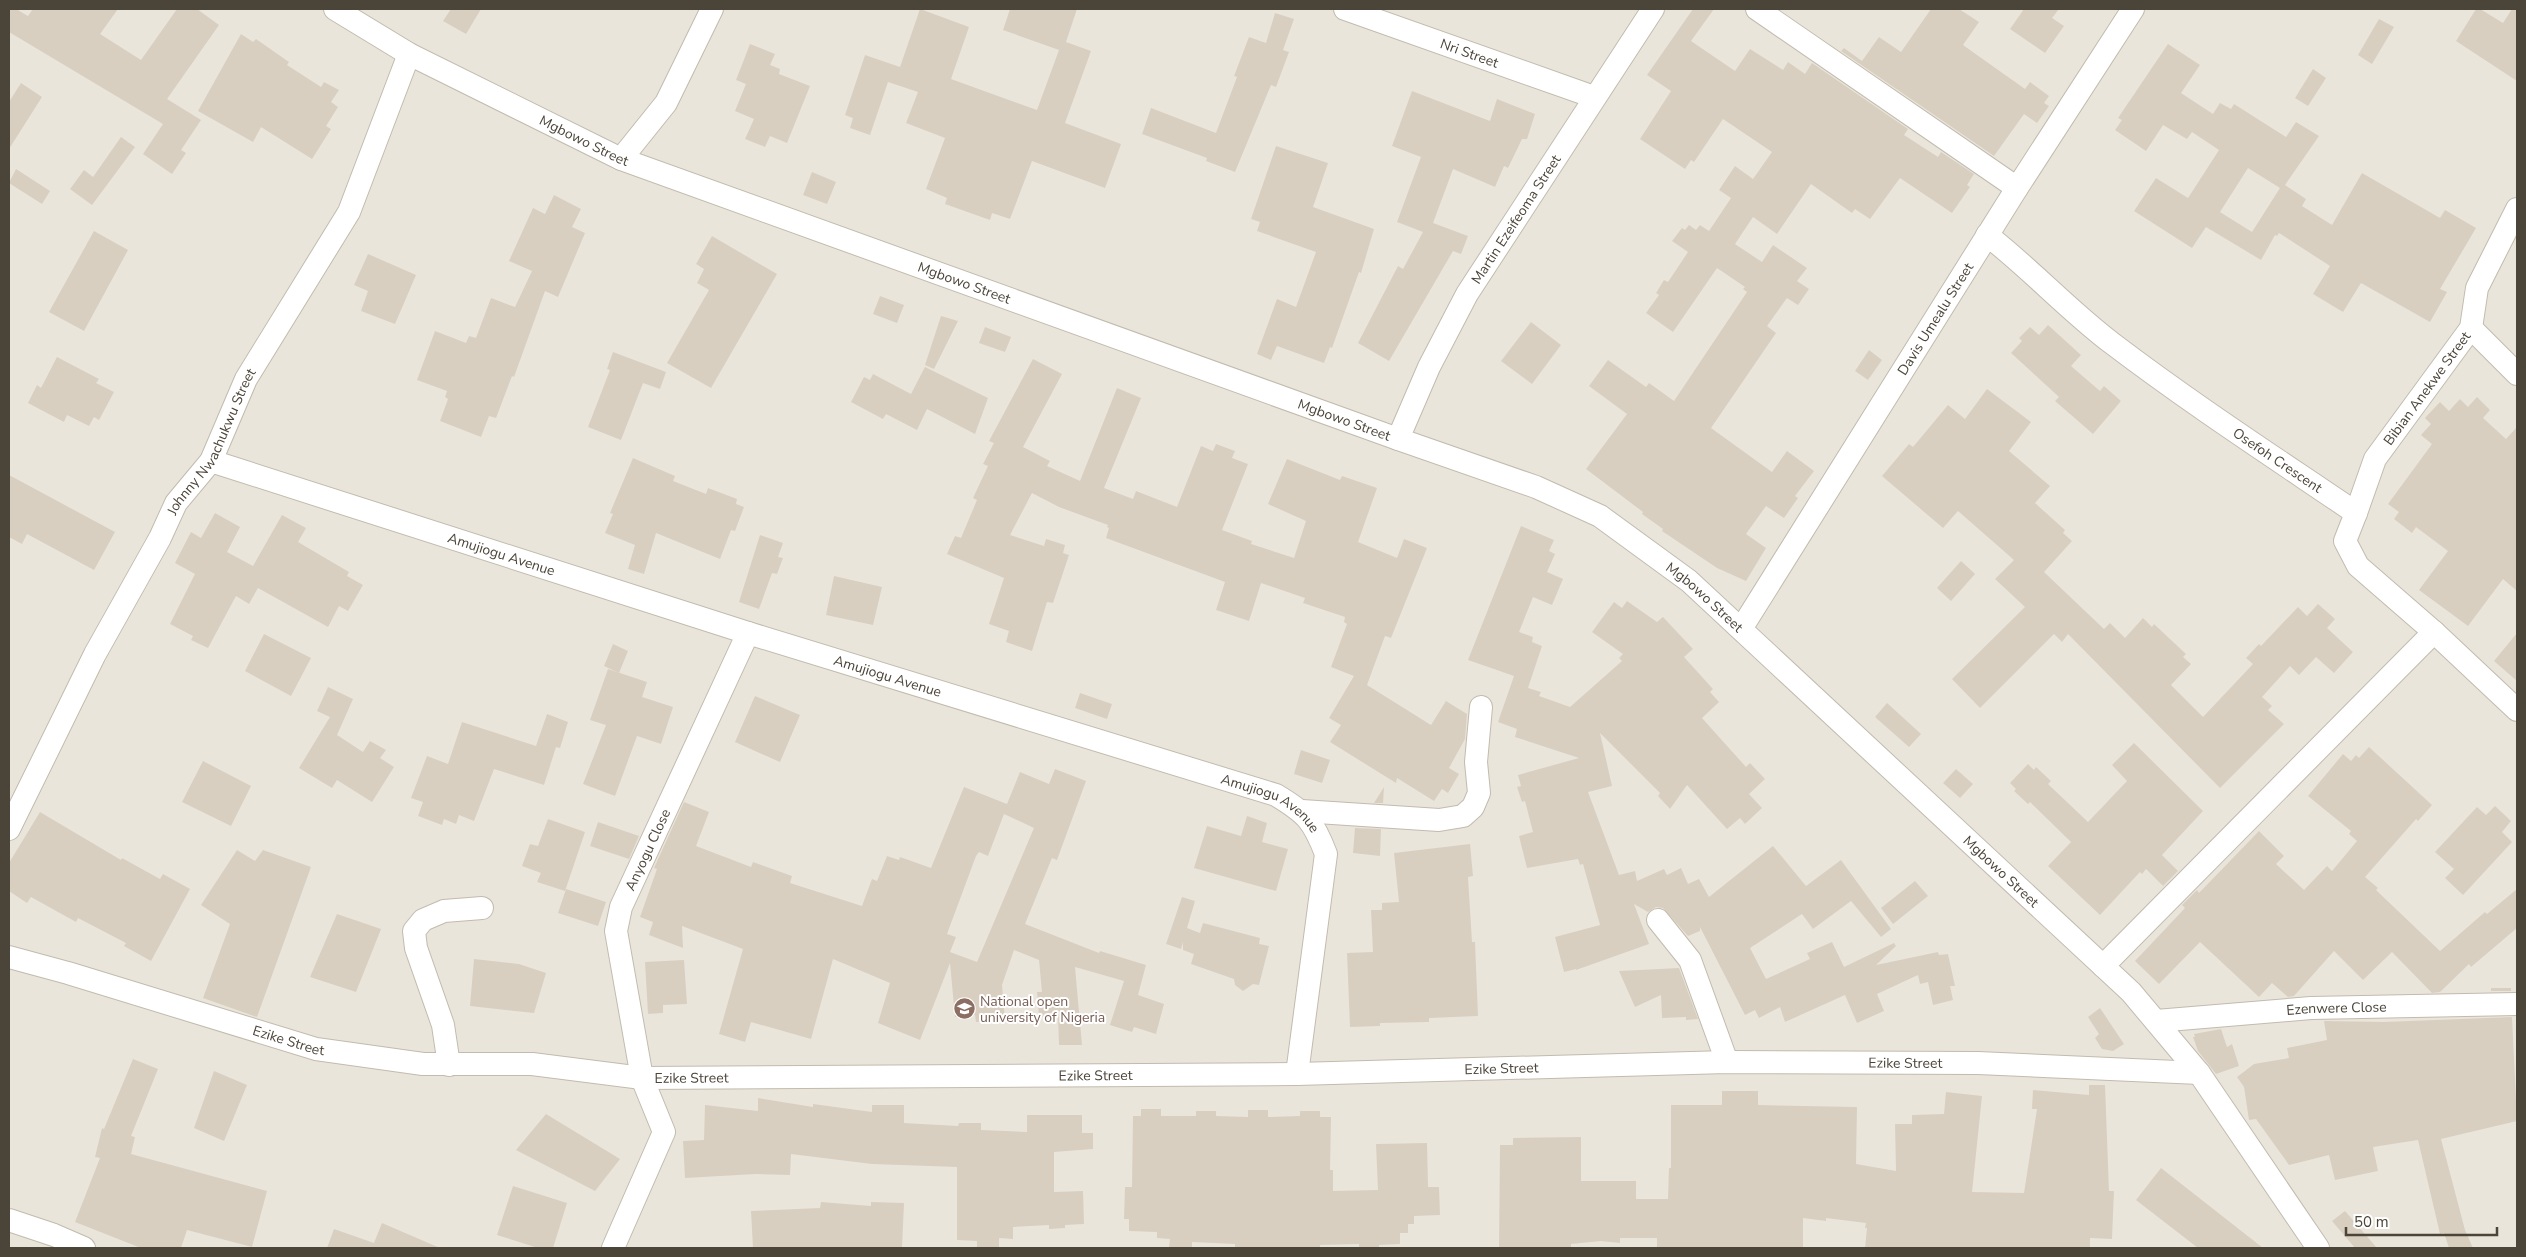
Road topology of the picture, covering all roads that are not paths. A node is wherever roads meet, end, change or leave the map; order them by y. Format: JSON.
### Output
{"nodes":[{"id":1,"x":335,"y":9,"type":"edge"},
{"id":2,"x":712,"y":9,"type":"edge"},
{"id":3,"x":1345,"y":9,"type":"edge"},
{"id":4,"x":1652,"y":9,"type":"edge"},
{"id":5,"x":1757,"y":9,"type":"edge"},
{"id":6,"x":2133,"y":9,"type":"edge"},
{"id":7,"x":409,"y":54,"type":"junction"},
{"id":8,"x":1594,"y":97,"type":"junction"},
{"id":9,"x":621,"y":160,"type":"junction"},
{"id":10,"x":2017,"y":188,"type":"junction"},
{"id":11,"x":2517,"y":209,"type":"edge"},
{"id":12,"x":1987,"y":235,"type":"junction"},
{"id":13,"x":2471,"y":328,"type":"junction"},
{"id":14,"x":2517,"y":374,"type":"edge"},
{"id":15,"x":1398,"y":439,"type":"junction"},
{"id":16,"x":211,"y":460,"type":"junction"},
{"id":17,"x":2356,"y":513,"type":"junction"},
{"id":18,"x":1741,"y":629,"type":"junction"},
{"id":19,"x":2434,"y":632,"type":"junction"},
{"id":20,"x":748,"y":633,"type":"junction"},
{"id":21,"x":1481,"y":707,"type":"dead end"},
{"id":22,"x":2517,"y":710,"type":"edge"},
{"id":23,"x":1302,"y":811,"type":"junction"},
{"id":24,"x":9,"y":829,"type":"edge"},
{"id":25,"x":482,"y":908,"type":"dead end"},
{"id":26,"x":1658,"y":920,"type":"dead end"},
{"id":27,"x":9,"y":957,"type":"edge"},
{"id":28,"x":2103,"y":966,"type":"junction"},
{"id":29,"x":2517,"y":1004,"type":"edge"},
{"id":30,"x":2156,"y":1021,"type":"junction"},
{"id":31,"x":1727,"y":1062,"type":"junction"},
{"id":32,"x":449,"y":1065,"type":"junction"},
{"id":33,"x":2199,"y":1073,"type":"junction"},
{"id":34,"x":1297,"y":1074,"type":"junction"},
{"id":35,"x":642,"y":1078,"type":"junction"},
{"id":36,"x":9,"y":1220,"type":"edge"},
{"id":37,"x":84,"y":1248,"type":"edge"},
{"id":38,"x":613,"y":1248,"type":"edge"},
{"id":39,"x":2318,"y":1248,"type":"edge"}],
"edges":[{"from":1,"to":7,"type":"street","name":"Mgbowo Street"},
{"from":2,"to":9,"type":"street"},
{"from":3,"to":8,"type":"street","name":"Nri Street"},
{"from":4,"to":8,"type":"street","name":"Martin Ezeifeoma Street"},
{"from":5,"to":10,"type":"street"},
{"from":6,"to":10,"type":"street","name":"Davis Umealu Street"},
{"from":7,"to":9,"type":"street","name":"Mgbowo Street"},
{"from":7,"to":16,"type":"street","name":"Johnny Nwachukwu Street"},
{"from":8,"to":15,"type":"street","name":"Martin Ezeifeoma Street"},
{"from":9,"to":15,"type":"street","name":"Mgbowo Street"},
{"from":10,"to":12,"type":"street","name":"Davis Umealu Street"},
{"from":11,"to":13,"type":"street","name":"Bibian Anekwe Street"},
{"from":12,"to":17,"type":"street","name":"Osefoh Crescent"},
{"from":12,"to":18,"type":"street","name":"Davis Umealu Street"},
{"from":13,"to":14,"type":"street"},
{"from":13,"to":17,"type":"street","name":"Bibian Anekwe Street"},
{"from":15,"to":18,"type":"street","name":"Mgbowo Street"},
{"from":16,"to":20,"type":"street","name":"Amujiogu Avenue"},
{"from":16,"to":24,"type":"street","name":"Johnny Nwachukwu Street"},
{"from":17,"to":19,"type":"street"},
{"from":18,"to":28,"type":"street","name":"Mgbowo Street"},
{"from":19,"to":22,"type":"street"},
{"from":19,"to":28,"type":"street"},
{"from":20,"to":23,"type":"street","name":"Amujiogu Avenue"},
{"from":20,"to":35,"type":"street","name":"Anyogu Close"},
{"from":21,"to":23,"type":"street"},
{"from":23,"to":34,"type":"street","name":"Amujiogu Avenue"},
{"from":25,"to":32,"type":"street"},
{"from":26,"to":31,"type":"street"},
{"from":27,"to":32,"type":"street","name":"Ezike Street"},
{"from":28,"to":30,"type":"street","name":"Mgbowo Street"},
{"from":29,"to":30,"type":"street","name":"Ezenwere Close"},
{"from":30,"to":33,"type":"street","name":"Mgbowo Street"},
{"from":31,"to":33,"type":"street","name":"Ezike Street"},
{"from":31,"to":34,"type":"street","name":"Ezike Street"},
{"from":32,"to":35,"type":"street","name":"Ezike Street"},
{"from":33,"to":39,"type":"street","name":"Mgbowo Street"},
{"from":34,"to":35,"type":"street","name":"Ezike Street"},
{"from":35,"to":38,"type":"street","name":"Anyogu Close"},
{"from":36,"to":37,"type":"street"}]}
